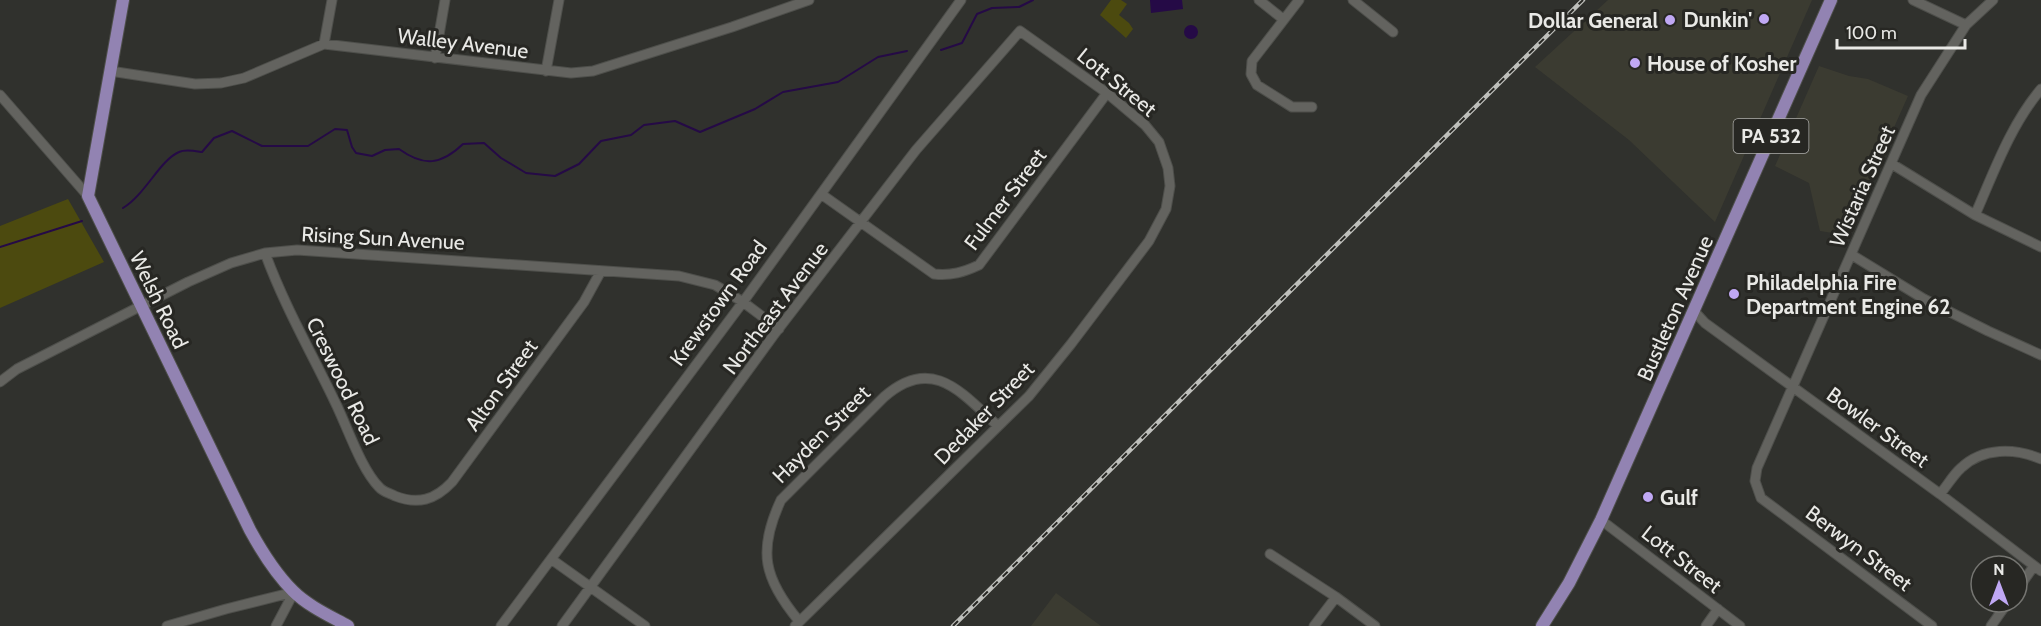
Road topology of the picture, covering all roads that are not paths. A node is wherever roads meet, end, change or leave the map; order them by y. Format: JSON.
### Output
{"nodes":[{"id":1,"x":123,"y":0,"type":"edge"},
{"id":2,"x":332,"y":0,"type":"edge"},
{"id":3,"x":445,"y":0,"type":"edge"},
{"id":4,"x":559,"y":0,"type":"edge"},
{"id":5,"x":809,"y":0,"type":"edge"},
{"id":6,"x":961,"y":0,"type":"edge"},
{"id":7,"x":1259,"y":0,"type":"edge"},
{"id":8,"x":1299,"y":0,"type":"edge"},
{"id":9,"x":1353,"y":0,"type":"edge"},
{"id":10,"x":1831,"y":0,"type":"edge"},
{"id":11,"x":1913,"y":0,"type":"edge"},
{"id":12,"x":1993,"y":0,"type":"edge"},
{"id":13,"x":1283,"y":19,"type":"junction"},
{"id":14,"x":1966,"y":25,"type":"junction"},
{"id":15,"x":1393,"y":32,"type":"dead end"},
{"id":16,"x":1031,"y":38,"type":"joint"},
{"id":17,"x":324,"y":44,"type":"junction"},
{"id":18,"x":435,"y":58,"type":"junction"},
{"id":19,"x":110,"y":71,"type":"junction"},
{"id":20,"x":546,"y":71,"type":"junction"},
{"id":21,"x":2041,"y":89,"type":"edge"},
{"id":22,"x":1107,"y":93,"type":"junction"},
{"id":23,"x":0,"y":95,"type":"edge"},
{"id":24,"x":1312,"y":107,"type":"dead end"},
{"id":25,"x":1892,"y":164,"type":"junction"},
{"id":26,"x":821,"y":194,"type":"junction"},
{"id":27,"x":88,"y":196,"type":"junction"},
{"id":28,"x":1167,"y":200,"type":"joint"},
{"id":29,"x":1975,"y":214,"type":"junction"},
{"id":30,"x":861,"y":224,"type":"junction"},
{"id":31,"x":2041,"y":247,"type":"edge"},
{"id":32,"x":265,"y":253,"type":"junction"},
{"id":33,"x":1852,"y":255,"type":"junction"},
{"id":34,"x":602,"y":270,"type":"junction"},
{"id":35,"x":743,"y":302,"type":"junction"},
{"id":36,"x":141,"y":306,"type":"junction"},
{"id":37,"x":1694,"y":311,"type":"junction"},
{"id":38,"x":779,"y":329,"type":"junction"},
{"id":39,"x":2041,"y":355,"type":"edge"},
{"id":40,"x":0,"y":382,"type":"edge"},
{"id":41,"x":1794,"y":388,"type":"junction"},
{"id":42,"x":998,"y":426,"type":"junction"},
{"id":43,"x":2041,"y":459,"type":"edge"},
{"id":44,"x":1940,"y":494,"type":"junction"},
{"id":45,"x":1763,"y":499,"type":"joint"},
{"id":46,"x":413,"y":501,"type":"joint"},
{"id":47,"x":1601,"y":520,"type":"junction"},
{"id":48,"x":1270,"y":554,"type":"dead end"},
{"id":49,"x":551,"y":559,"type":"junction"},
{"id":50,"x":2038,"y":569,"type":"edge"},
{"id":51,"x":591,"y":587,"type":"junction"},
{"id":52,"x":294,"y":592,"type":"junction"},
{"id":53,"x":1336,"y":597,"type":"junction"},
{"id":54,"x":1718,"y":609,"type":"junction"},
{"id":55,"x":797,"y":623,"type":"edge"},
{"id":56,"x":167,"y":626,"type":"edge"},
{"id":57,"x":276,"y":626,"type":"edge"},
{"id":58,"x":348,"y":626,"type":"edge"},
{"id":59,"x":501,"y":626,"type":"edge"},
{"id":60,"x":562,"y":626,"type":"edge"},
{"id":61,"x":645,"y":626,"type":"edge"},
{"id":62,"x":1314,"y":626,"type":"edge"},
{"id":63,"x":1375,"y":626,"type":"edge"},
{"id":64,"x":1542,"y":626,"type":"edge"},
{"id":65,"x":1706,"y":626,"type":"edge"},
{"id":66,"x":1740,"y":626,"type":"edge"},
{"id":67,"x":1932,"y":626,"type":"edge"}],
"edges":[{"from":1,"to":19,"type":"main road"},
{"from":2,"to":17,"type":"street"},
{"from":3,"to":18,"type":"street"},
{"from":4,"to":20,"type":"street"},
{"from":5,"to":20,"type":"street","name":"Walley Avenue"},
{"from":6,"to":26,"type":"street","name":"Krewstown Road"},
{"from":7,"to":13,"type":"street"},
{"from":8,"to":13,"type":"street"},
{"from":9,"to":15,"type":"street"},
{"from":10,"to":37,"type":"main road","name":"Bustleton Avenue","number":"PA 532"},
{"from":11,"to":14,"type":"street"},
{"from":12,"to":14,"type":"street","name":"Wistaria Street"},
{"from":13,"to":24,"type":"street"},
{"from":14,"to":25,"type":"street","name":"Wistaria Street"},
{"from":16,"to":22,"type":"street","name":"Lott Street"},
{"from":16,"to":30,"type":"street","name":"Northeast Avenue"},
{"from":17,"to":18,"type":"street","name":"Walley Avenue"},
{"from":17,"to":19,"type":"street"},
{"from":18,"to":20,"type":"street","name":"Walley Avenue"},
{"from":19,"to":27,"type":"main road"},
{"from":21,"to":29,"type":"street"},
{"from":22,"to":28,"type":"street","name":"Lott Street"},
{"from":22,"to":30,"type":"street","name":"Fulmer Street"},
{"from":23,"to":27,"type":"street"},
{"from":25,"to":29,"type":"street"},
{"from":25,"to":33,"type":"street","name":"Wistaria Street"},
{"from":26,"to":30,"type":"street","name":"Fulmer Street"},
{"from":26,"to":35,"type":"street","name":"Krewstown Road"},
{"from":27,"to":36,"type":"main road","name":"Welsh Road"},
{"from":28,"to":42,"type":"street","name":"Dedaker Street"},
{"from":29,"to":31,"type":"street"},
{"from":30,"to":38,"type":"street","name":"Northeast Avenue"},
{"from":32,"to":34,"type":"street","name":"Rising Sun Avenue"},
{"from":32,"to":36,"type":"street","name":"Rising Sun Avenue"},
{"from":32,"to":46,"type":"street","name":"Creswood Road"},
{"from":33,"to":39,"type":"street"},
{"from":33,"to":41,"type":"street","name":"Wistaria Street"},
{"from":34,"to":35,"type":"street","name":"Rising Sun Avenue"},
{"from":34,"to":46,"type":"street","name":"Alton Street"},
{"from":35,"to":38,"type":"street","name":"Rising Sun Avenue"},
{"from":35,"to":49,"type":"street","name":"Krewstown Road"},
{"from":36,"to":40,"type":"street","name":"Rising Sun Avenue"},
{"from":36,"to":52,"type":"main road","name":"Welsh Road"},
{"from":37,"to":41,"type":"street","name":"Bowler Street"},
{"from":37,"to":47,"type":"main road","name":"Bustleton Avenue","number":"PA 532"},
{"from":38,"to":51,"type":"street","name":"Northeast Avenue"},
{"from":41,"to":44,"type":"street","name":"Bowler Street"},
{"from":41,"to":45,"type":"street","name":"Wistaria Street"},
{"from":42,"to":55,"type":"street","name":"Dedaker Street"},
{"from":42,"to":55,"type":"street","name":"Hayden Street"},
{"from":43,"to":44,"type":"street"},
{"from":44,"to":50,"type":"street","name":"Bowler Street"},
{"from":45,"to":67,"type":"street","name":"Berwyn Street"},
{"from":47,"to":54,"type":"street","name":"Lott Street"},
{"from":47,"to":64,"type":"main road","name":"Bustleton Avenue","number":"PA 532"},
{"from":48,"to":53,"type":"street"},
{"from":49,"to":51,"type":"street"},
{"from":49,"to":59,"type":"street","name":"Krewstown Road"},
{"from":51,"to":60,"type":"street","name":"Northeast Avenue"},
{"from":51,"to":61,"type":"street"},
{"from":52,"to":56,"type":"street"},
{"from":52,"to":57,"type":"street"},
{"from":52,"to":58,"type":"main road","name":"Welsh Road"},
{"from":53,"to":62,"type":"street"},
{"from":53,"to":63,"type":"street"},
{"from":54,"to":65,"type":"street"},
{"from":54,"to":66,"type":"street","name":"Lott Street"}]}
